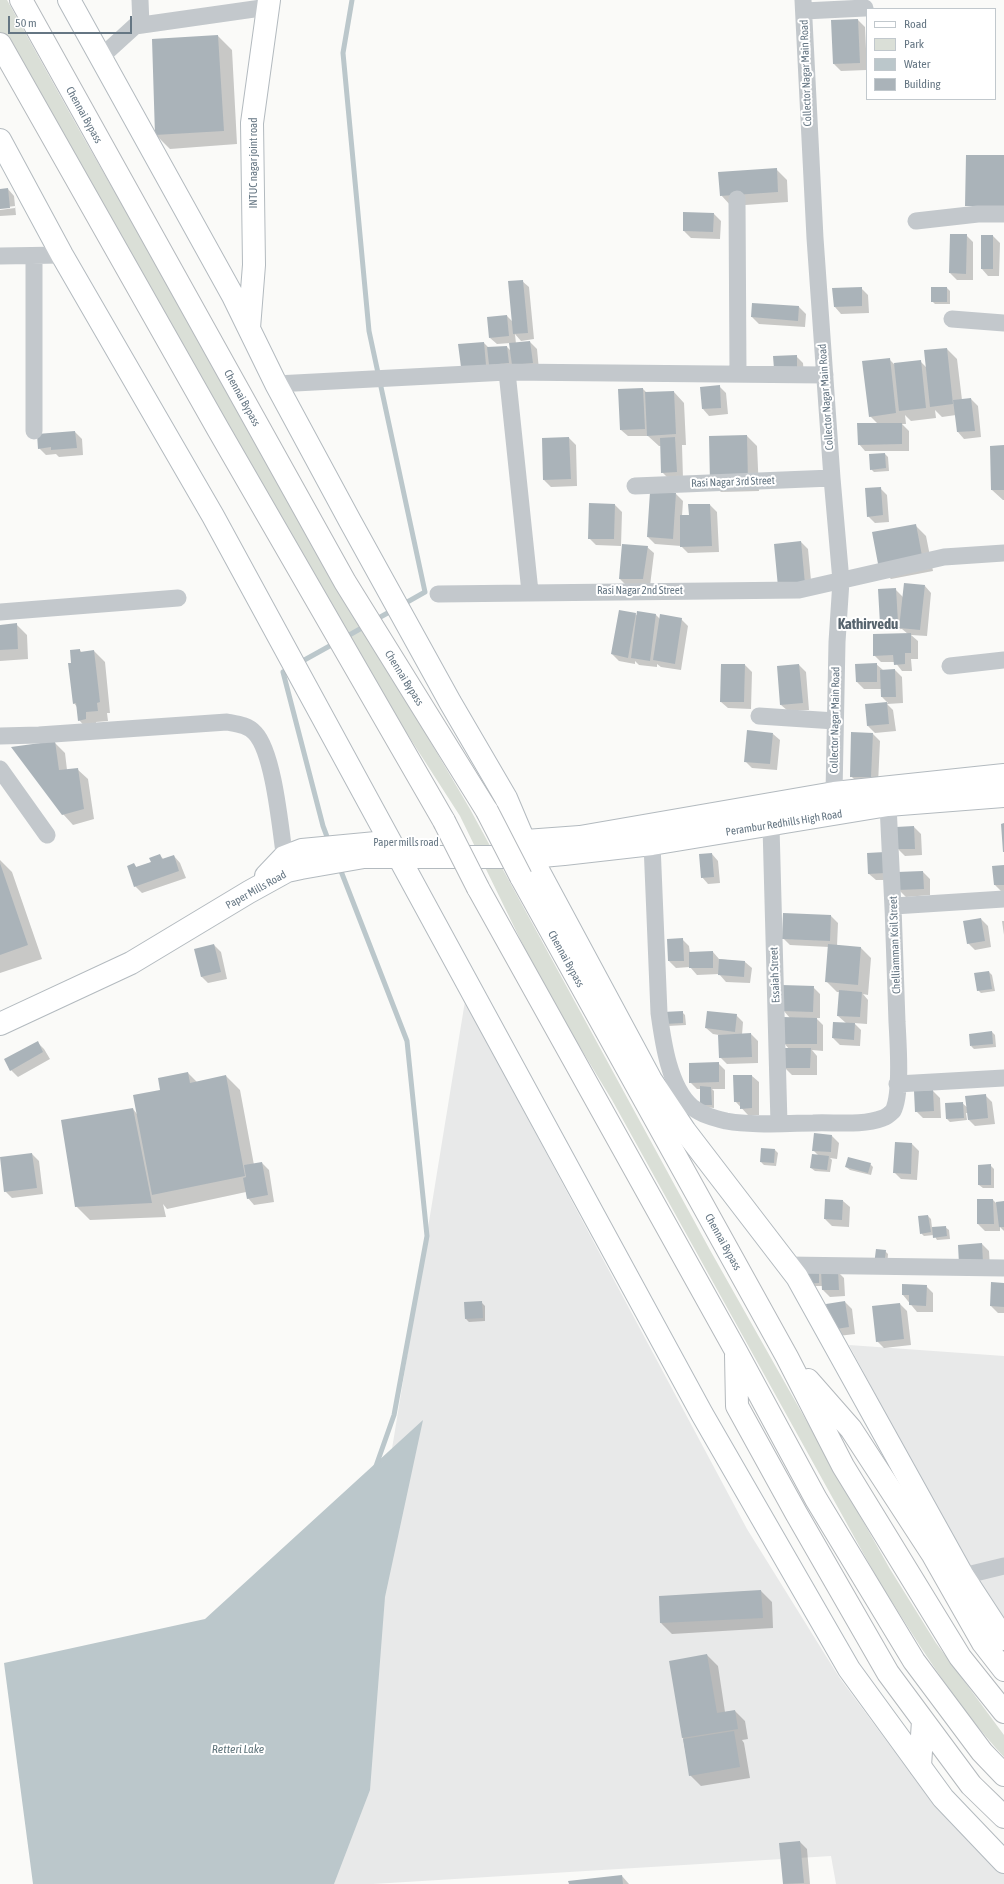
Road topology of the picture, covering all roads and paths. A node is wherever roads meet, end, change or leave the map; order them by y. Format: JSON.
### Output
{"nodes":[{"id":1,"x":21,"y":0,"type":"edge"},
{"id":2,"x":69,"y":0,"type":"edge"},
{"id":3,"x":140,"y":0,"type":"edge"},
{"id":4,"x":268,"y":4,"type":"edge"},
{"id":5,"x":803,"y":6,"type":"edge"},
{"id":6,"x":865,"y":8,"type":"dead end"},
{"id":7,"x":141,"y":25,"type":"junction"},
{"id":8,"x":0,"y":44,"type":"edge"},
{"id":9,"x":101,"y":57,"type":"junction"},
{"id":10,"x":0,"y":140,"type":"edge"},
{"id":11,"x":737,"y":199,"type":"dead end"},
{"id":12,"x":1004,"y":214,"type":"edge"},
{"id":13,"x":916,"y":221,"type":"dead end"},
{"id":14,"x":62,"y":255,"type":"junction"},
{"id":15,"x":0,"y":256,"type":"edge"},
{"id":16,"x":34,"y":256,"type":"junction"},
{"id":17,"x":952,"y":319,"type":"dead end"},
{"id":18,"x":1004,"y":323,"type":"edge"},
{"id":19,"x":250,"y":328,"type":"junction"},
{"id":20,"x":507,"y":372,"type":"junction"},
{"id":21,"x":738,"y":374,"type":"junction"},
{"id":22,"x":825,"y":375,"type":"junction"},
{"id":23,"x":276,"y":384,"type":"junction"},
{"id":24,"x":34,"y":431,"type":"dead end"},
{"id":25,"x":832,"y":478,"type":"junction"},
{"id":26,"x":635,"y":486,"type":"dead end"},
{"id":27,"x":1004,"y":553,"type":"edge"},
{"id":28,"x":841,"y":580,"type":"junction"},
{"id":29,"x":530,"y":592,"type":"junction"},
{"id":30,"x":438,"y":594,"type":"dead end"},
{"id":31,"x":178,"y":598,"type":"dead end"},
{"id":32,"x":0,"y":612,"type":"edge"},
{"id":33,"x":1004,"y":660,"type":"edge"},
{"id":34,"x":950,"y":666,"type":"dead end"},
{"id":35,"x":760,"y":716,"type":"dead end"},
{"id":36,"x":836,"y":721,"type":"junction"},
{"id":37,"x":0,"y":736,"type":"edge"},
{"id":38,"x":0,"y":769,"type":"edge"},
{"id":39,"x":1004,"y":776,"type":"edge"},
{"id":40,"x":834,"y":793,"type":"junction"},
{"id":41,"x":1004,"y":796,"type":"edge"},
{"id":42,"x":888,"y":805,"type":"junction"},
{"id":43,"x":838,"y":814,"type":"junction"},
{"id":44,"x":771,"y":826,"type":"junction"},
{"id":45,"x":47,"y":835,"type":"dead end"},
{"id":46,"x":392,"y":843,"type":"junction"},
{"id":47,"x":652,"y":844,"type":"junction"},
{"id":48,"x":528,"y":850,"type":"junction"},
{"id":49,"x":564,"y":854,"type":"joint"},
{"id":50,"x":294,"y":861,"type":"junction"},
{"id":51,"x":249,"y":892,"type":"joint"},
{"id":52,"x":1004,"y":899,"type":"edge"},
{"id":53,"x":894,"y":906,"type":"junction"},
{"id":54,"x":0,"y":1024,"type":"edge"},
{"id":55,"x":1004,"y":1078,"type":"edge"},
{"id":56,"x":897,"y":1084,"type":"junction"},
{"id":57,"x":779,"y":1124,"type":"junction"},
{"id":58,"x":788,"y":1265,"type":"junction"},
{"id":59,"x":1004,"y":1268,"type":"edge"},
{"id":60,"x":736,"y":1351,"type":"junction"},
{"id":61,"x":787,"y":1356,"type":"junction"},
{"id":62,"x":1004,"y":1566,"type":"edge"},
{"id":63,"x":963,"y":1576,"type":"junction"},
{"id":64,"x":1004,"y":1639,"type":"edge"},
{"id":65,"x":1004,"y":1670,"type":"edge"},
{"id":66,"x":1004,"y":1712,"type":"edge"},
{"id":67,"x":923,"y":1721,"type":"junction"},
{"id":68,"x":920,"y":1766,"type":"junction"},
{"id":69,"x":1004,"y":1775,"type":"edge"},
{"id":70,"x":1004,"y":1817,"type":"edge"},
{"id":71,"x":1004,"y":1862,"type":"edge"}],
"edges":[{"from":1,"to":61,"type":"main road","name":"Chennai Bypass","bridge":true},
{"from":2,"to":9,"type":"main road"},
{"from":3,"to":7,"type":"street"},
{"from":4,"to":7,"type":"street"},
{"from":4,"to":19,"type":"main road","name":"INTUC nagar joint road"},
{"from":5,"to":6,"type":"street"},
{"from":5,"to":22,"type":"street","name":"Collector Nagar Main Road"},
{"from":7,"to":9,"type":"street"},
{"from":8,"to":60,"type":"main road","bridge":true},
{"from":9,"to":19,"type":"main road"},
{"from":10,"to":14,"type":"main road"},
{"from":11,"to":21,"type":"street"},
{"from":12,"to":13,"type":"street"},
{"from":14,"to":16,"type":"street"},
{"from":14,"to":46,"type":"main road"},
{"from":15,"to":16,"type":"street"},
{"from":16,"to":24,"type":"street"},
{"from":17,"to":18,"type":"street"},
{"from":19,"to":23,"type":"main road"},
{"from":20,"to":21,"type":"street"},
{"from":20,"to":23,"type":"street"},
{"from":20,"to":29,"type":"street"},
{"from":21,"to":22,"type":"street"},
{"from":22,"to":25,"type":"street","name":"Collector Nagar Main Road"},
{"from":23,"to":48,"type":"main road"},
{"from":25,"to":26,"type":"street","name":"Rasi Nagar 3rd Street"},
{"from":25,"to":28,"type":"street","name":"Collector Nagar Main Road"},
{"from":27,"to":28,"type":"street","name":"Rasi Nagar 2nd Street"},
{"from":28,"to":29,"type":"street","name":"Rasi Nagar 2nd Street"},
{"from":28,"to":36,"type":"street","name":"Collector Nagar Main Road"},
{"from":29,"to":30,"type":"street","name":"Rasi Nagar 2nd Street"},
{"from":31,"to":32,"type":"street"},
{"from":33,"to":34,"type":"street"},
{"from":35,"to":36,"type":"street"},
{"from":36,"to":40,"type":"street","name":"Collector Nagar Main Road"},
{"from":37,"to":50,"type":"street"},
{"from":38,"to":45,"type":"street"},
{"from":39,"to":40,"type":"main road","name":"Perambur Redhills High Road"},
{"from":40,"to":43,"type":"street","name":"Collector Nagar Main Road"},
{"from":40,"to":48,"type":"main road","name":"Perambur Redhills High Road"},
{"from":41,"to":42,"type":"main road","name":"Perambur Redhills High Road"},
{"from":42,"to":43,"type":"main road","name":"Perambur Redhills High Road"},
{"from":42,"to":53,"type":"street","name":"Chelliamman Koil Street"},
{"from":43,"to":44,"type":"main road","name":"Perambur Redhills High Road"},
{"from":44,"to":47,"type":"main road","name":"Perambur Redhills High Road"},
{"from":44,"to":57,"type":"street","name":"Essaiah Street"},
{"from":46,"to":48,"type":"main road","name":"Paper Mills Road"},
{"from":46,"to":50,"type":"main road","name":"Paper Mills Road"},
{"from":46,"to":68,"type":"main road"},
{"from":47,"to":49,"type":"main road","name":"Perambur Redhills High Road"},
{"from":47,"to":57,"type":"street","name":"Chelliamman Koil Street"},
{"from":48,"to":49,"type":"main road","name":"Paper Mills Road"},
{"from":48,"to":58,"type":"main road"},
{"from":50,"to":51,"type":"main road","name":"Paper mills road"},
{"from":51,"to":54,"type":"main road","name":"Paper Mills Road"},
{"from":52,"to":53,"type":"street"},
{"from":53,"to":56,"type":"street","name":"Chelliamman Koil Street"},
{"from":55,"to":56,"type":"street"},
{"from":56,"to":57,"type":"street","name":"Chelliamman Koil Street"},
{"from":58,"to":59,"type":"street"},
{"from":58,"to":63,"type":"main road"},
{"from":60,"to":67,"type":"main road"},
{"from":60,"to":69,"type":"main road"},
{"from":61,"to":65,"type":"main road"},
{"from":61,"to":66,"type":"main road"},
{"from":62,"to":63,"type":"street"},
{"from":63,"to":64,"type":"main road"},
{"from":67,"to":68,"type":"main road"},
{"from":67,"to":70,"type":"main road"},
{"from":68,"to":71,"type":"main road"}]}
